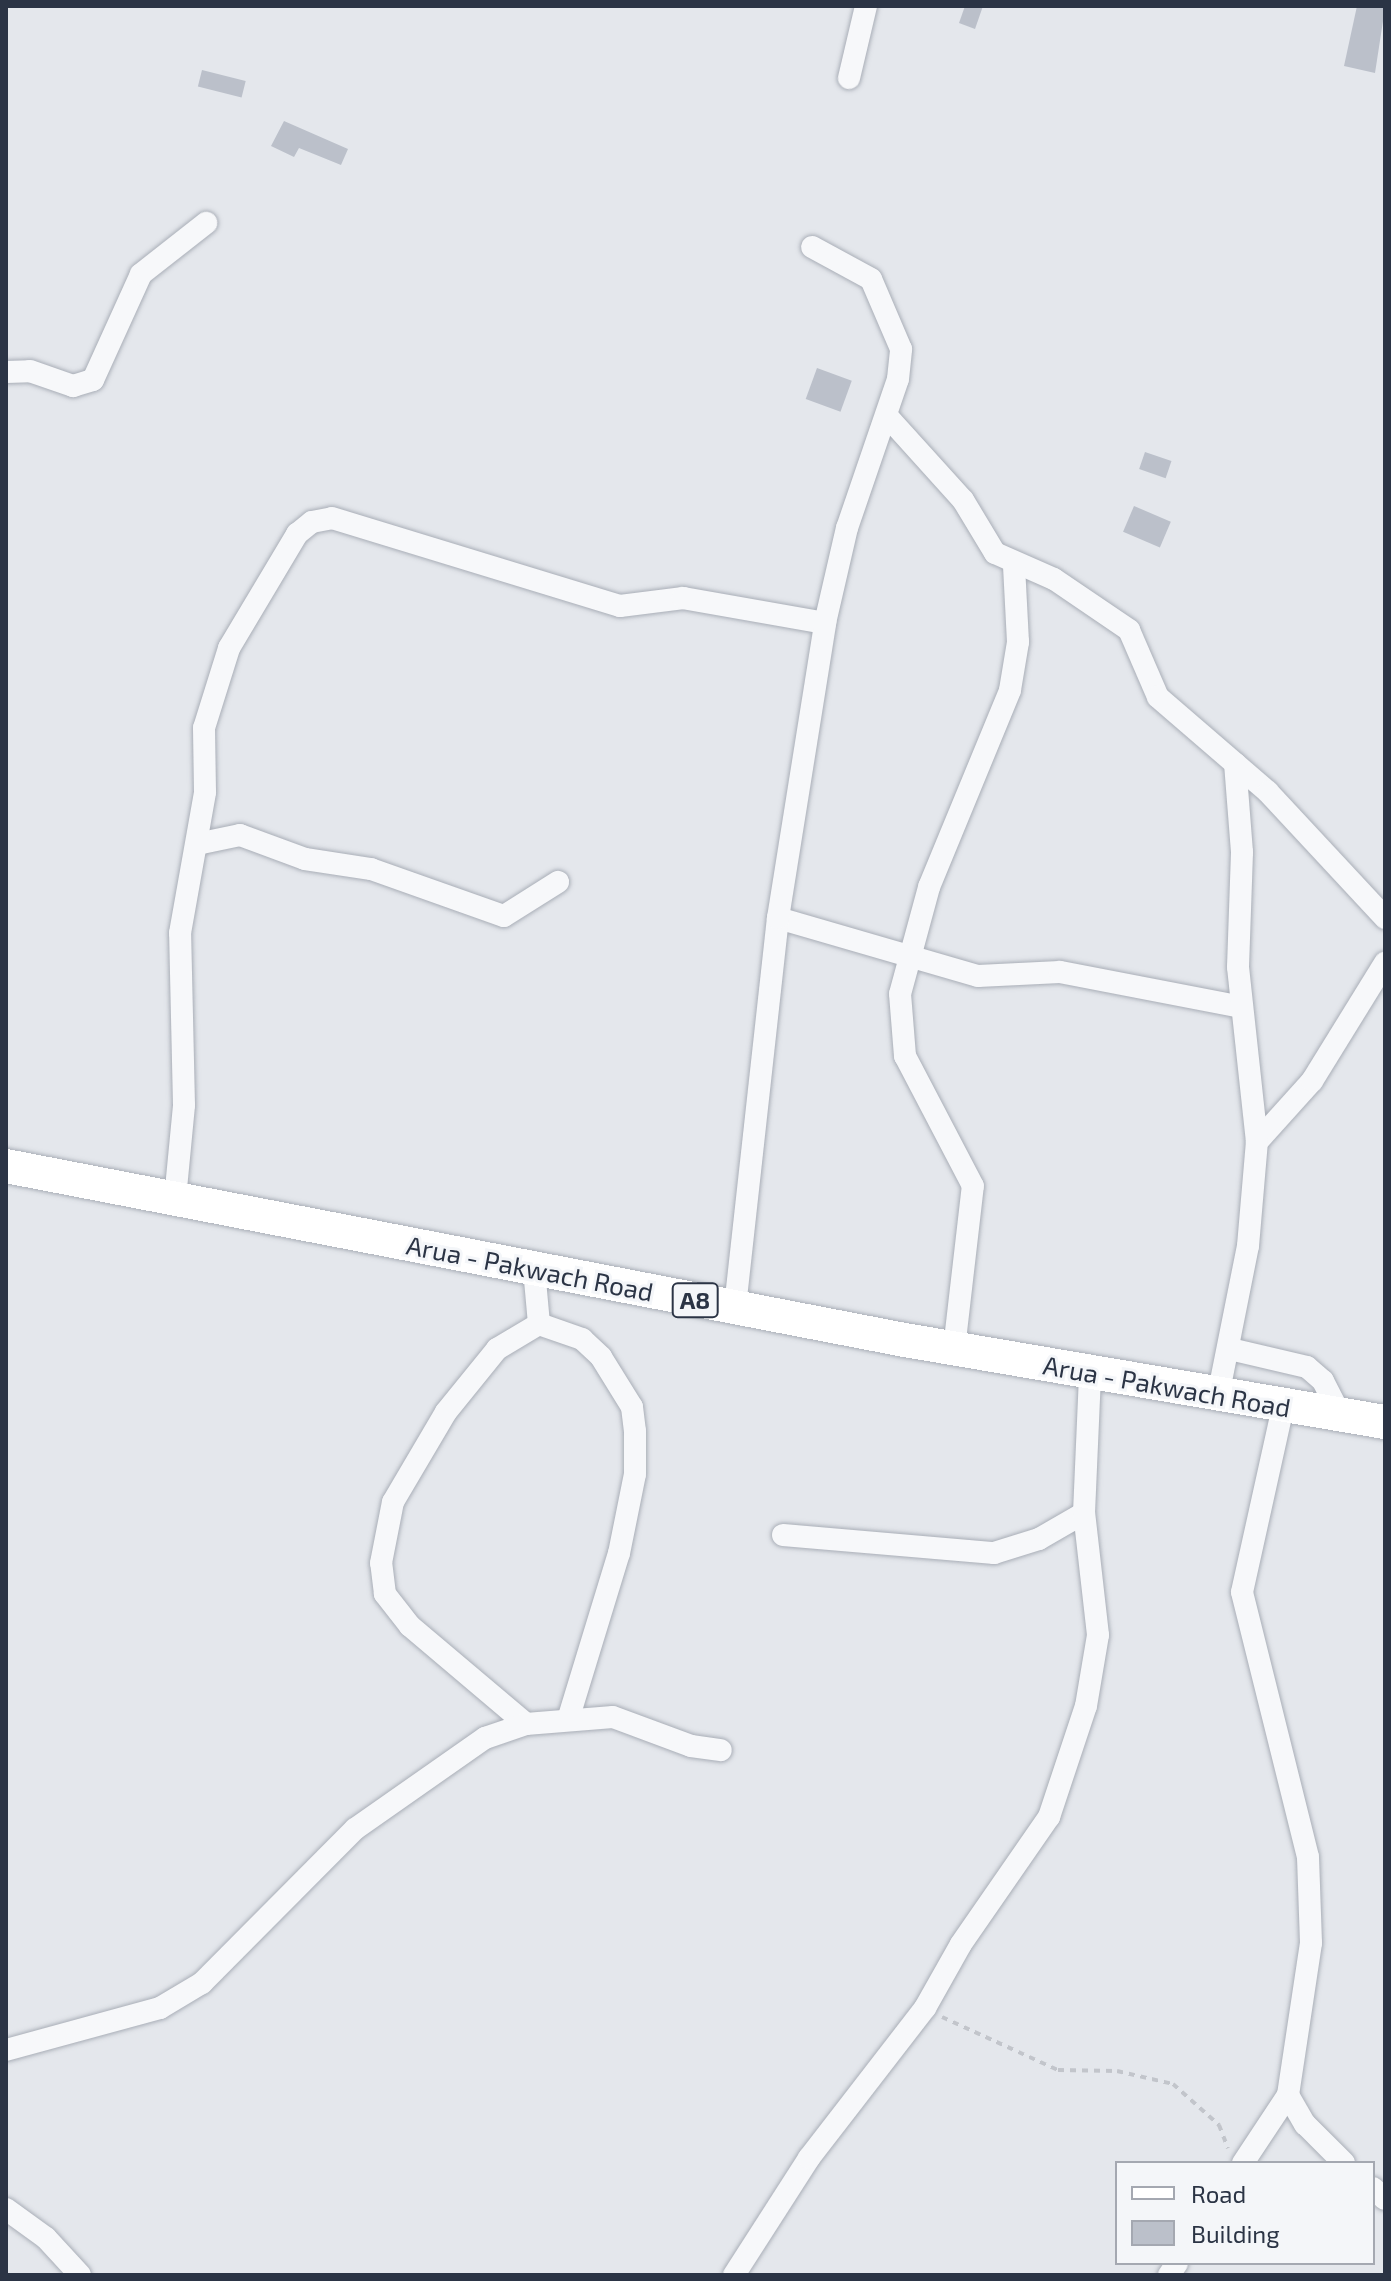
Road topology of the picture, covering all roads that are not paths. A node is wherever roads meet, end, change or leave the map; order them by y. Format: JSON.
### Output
{"nodes":[{"id":1,"x":866,"y":6,"type":"edge"},
{"id":2,"x":849,"y":78,"type":"dead end"},
{"id":3,"x":206,"y":223,"type":"dead end"},
{"id":4,"x":812,"y":247,"type":"dead end"},
{"id":5,"x":6,"y":372,"type":"edge"},
{"id":6,"x":887,"y":416,"type":"junction"},
{"id":7,"x":1014,"y":565,"type":"junction"},
{"id":8,"x":825,"y":623,"type":"junction"},
{"id":9,"x":1235,"y":763,"type":"junction"},
{"id":10,"x":197,"y":844,"type":"junction"},
{"id":11,"x":558,"y":882,"type":"dead end"},
{"id":12,"x":778,"y":918,"type":"junction"},
{"id":13,"x":1385,"y":918,"type":"edge"},
{"id":14,"x":908,"y":954,"type":"junction"},
{"id":15,"x":1385,"y":963,"type":"edge"},
{"id":16,"x":1241,"y":1007,"type":"junction"},
{"id":17,"x":1257,"y":1142,"type":"junction"},
{"id":18,"x":6,"y":1166,"type":"edge"},
{"id":19,"x":175,"y":1199,"type":"junction"},
{"id":20,"x":534,"y":1269,"type":"junction"},
{"id":21,"x":735,"y":1307,"type":"junction"},
{"id":22,"x":539,"y":1324,"type":"junction"},
{"id":23,"x":954,"y":1349,"type":"junction"},
{"id":24,"x":1230,"y":1349,"type":"junction"},
{"id":25,"x":1090,"y":1373,"type":"junction"},
{"id":26,"x":1218,"y":1396,"type":"junction"},
{"id":27,"x":1283,"y":1407,"type":"junction"},
{"id":28,"x":1340,"y":1415,"type":"junction"},
{"id":29,"x":1385,"y":1422,"type":"edge"},
{"id":30,"x":1084,"y":1513,"type":"junction"},
{"id":31,"x":783,"y":1535,"type":"dead end"},
{"id":32,"x":569,"y":1717,"type":"junction"},
{"id":33,"x":526,"y":1724,"type":"junction"},
{"id":34,"x":721,"y":1750,"type":"dead end"},
{"id":35,"x":6,"y":2050,"type":"edge"},
{"id":36,"x":1288,"y":2095,"type":"junction"},
{"id":37,"x":1244,"y":2161,"type":"edge"},
{"id":38,"x":1342,"y":2161,"type":"edge"},
{"id":39,"x":6,"y":2209,"type":"edge"},
{"id":40,"x":77,"y":2274,"type":"edge"},
{"id":41,"x":734,"y":2275,"type":"edge"}],
"edges":[{"from":1,"to":2,"type":"street"},
{"from":3,"to":5,"type":"street"},
{"from":4,"to":6,"type":"street"},
{"from":6,"to":7,"type":"street"},
{"from":6,"to":8,"type":"street"},
{"from":7,"to":9,"type":"street"},
{"from":7,"to":14,"type":"street"},
{"from":8,"to":10,"type":"street"},
{"from":8,"to":12,"type":"street"},
{"from":9,"to":13,"type":"street"},
{"from":9,"to":16,"type":"street"},
{"from":10,"to":11,"type":"street"},
{"from":10,"to":19,"type":"street"},
{"from":12,"to":14,"type":"street"},
{"from":12,"to":21,"type":"street"},
{"from":14,"to":16,"type":"street"},
{"from":14,"to":23,"type":"street"},
{"from":15,"to":17,"type":"street"},
{"from":16,"to":17,"type":"street"},
{"from":17,"to":24,"type":"street"},
{"from":18,"to":19,"type":"main road","name":"Arua - Pakwach Road","number":"A8"},
{"from":19,"to":20,"type":"main road","name":"Arua - Pakwach Road","number":"A8"},
{"from":20,"to":21,"type":"main road","name":"Arua - Pakwach Road","number":"A8"},
{"from":20,"to":22,"type":"street"},
{"from":21,"to":23,"type":"main road","name":"Arua - Pakwach Road","number":"A8"},
{"from":22,"to":32,"type":"street"},
{"from":22,"to":33,"type":"street"},
{"from":23,"to":25,"type":"main road","name":"Arua - Pakwach Road","number":"A8"},
{"from":24,"to":26,"type":"street"},
{"from":24,"to":28,"type":"street"},
{"from":25,"to":26,"type":"main road","name":"Arua - Pakwach Road","number":"A8"},
{"from":25,"to":30,"type":"street"},
{"from":26,"to":27,"type":"main road","name":"Arua - Pakwach Road","number":"A8"},
{"from":27,"to":28,"type":"main road","name":"Arua - Pakwach Road","number":"A8"},
{"from":27,"to":36,"type":"street"},
{"from":28,"to":29,"type":"main road","name":"Arua - Pakwach Road","number":"A8"},
{"from":30,"to":31,"type":"street"},
{"from":30,"to":41,"type":"street"},
{"from":32,"to":33,"type":"street"},
{"from":32,"to":34,"type":"street"},
{"from":33,"to":35,"type":"street"},
{"from":36,"to":37,"type":"street"},
{"from":36,"to":38,"type":"street"},
{"from":39,"to":40,"type":"street"}]}
